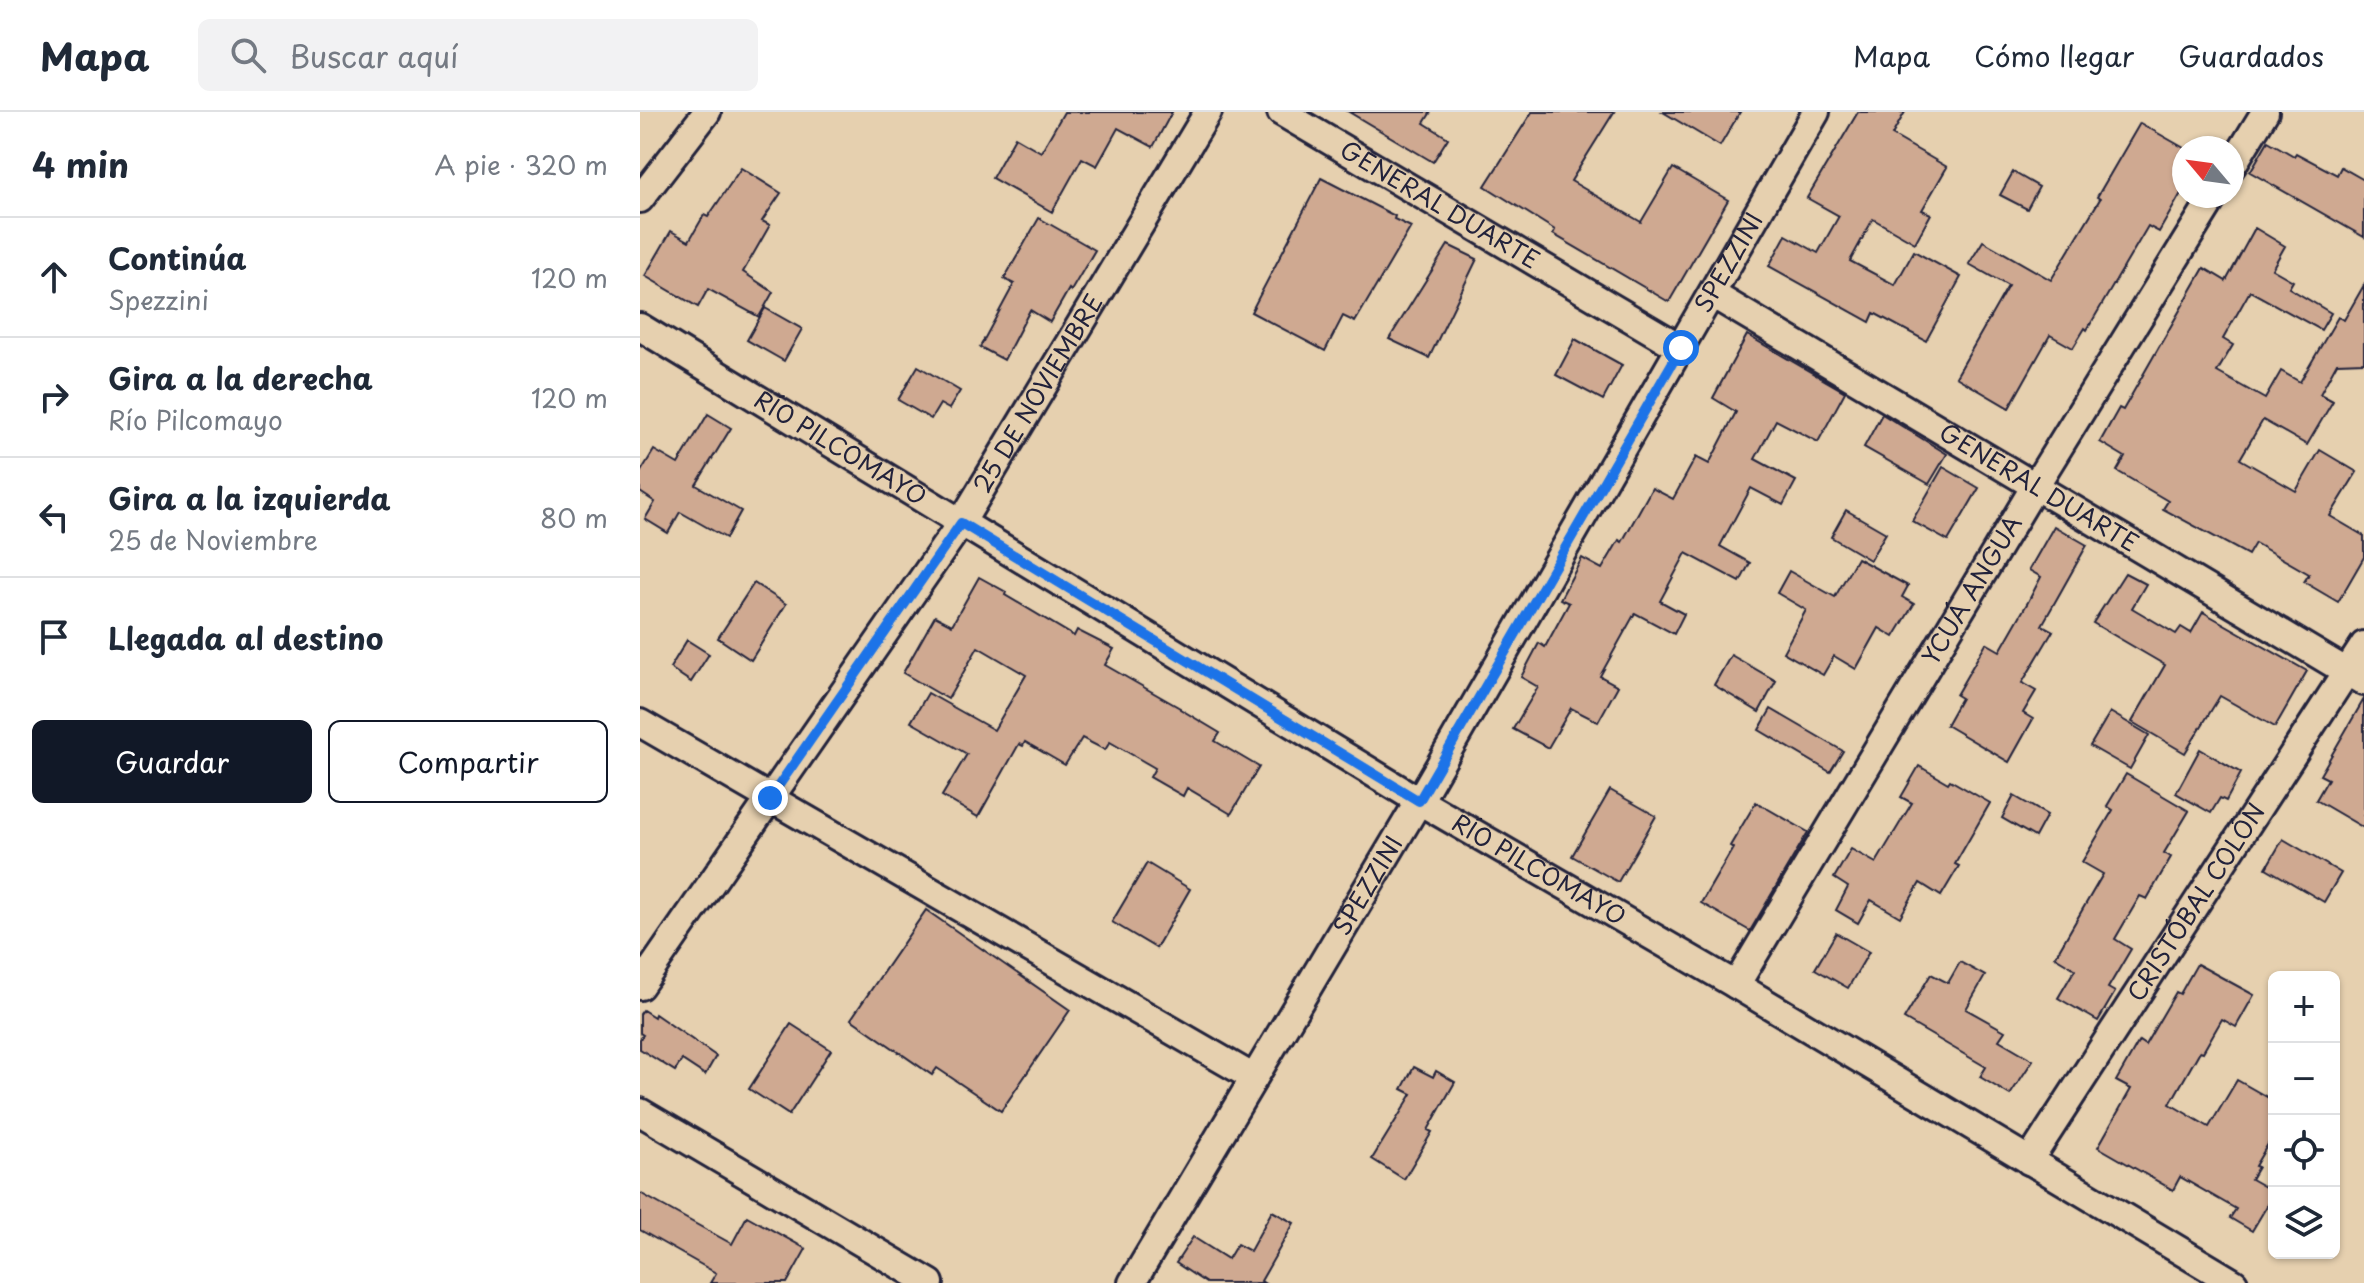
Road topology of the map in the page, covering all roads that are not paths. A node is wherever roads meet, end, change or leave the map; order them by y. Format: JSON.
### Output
{"nodes":[{"id":1,"x":707,"y":112,"type":"edge"},
{"id":2,"x":1208,"y":112,"type":"edge"},
{"id":3,"x":1281,"y":112,"type":"edge"},
{"id":4,"x":1816,"y":112,"type":"edge"},
{"id":5,"x":2265,"y":112,"type":"edge"},
{"id":6,"x":2244,"y":146,"type":"edge"},
{"id":7,"x":640,"y":199,"type":"edge"},
{"id":8,"x":2207,"y":208,"type":"edge"},
{"id":9,"x":1712,"y":294,"type":"junction"},
{"id":10,"x":640,"y":327,"type":"edge"},
{"id":11,"x":1681,"y":348,"type":"junction"},
{"id":12,"x":2035,"y":486,"type":"junction"},
{"id":13,"x":961,"y":523,"type":"junction"},
{"id":14,"x":2364,"y":645,"type":"edge"},
{"id":15,"x":2355,"y":677,"type":"edge"},
{"id":16,"x":640,"y":723,"type":"edge"},
{"id":17,"x":770,"y":798,"type":"junction"},
{"id":18,"x":1419,"y":801,"type":"junction"},
{"id":19,"x":1736,"y":985,"type":"junction"},
{"id":20,"x":640,"y":986,"type":"edge"},
{"id":21,"x":1254,"y":1078,"type":"junction"},
{"id":22,"x":640,"y":1112,"type":"edge"},
{"id":23,"x":2029,"y":1161,"type":"junction"},
{"id":24,"x":930,"y":1283,"type":"edge"},
{"id":25,"x":1132,"y":1283,"type":"edge"},
{"id":26,"x":2234,"y":1283,"type":"edge"}],
"edges":[{"from":1,"to":7,"type":"street"},
{"from":2,"to":13,"type":"street","name":"25 DE NOVIEMBRE"},
{"from":3,"to":11,"type":"street","name":"GENERAL DUARTE"},
{"from":4,"to":9,"type":"street","name":"SPEZZINI"},
{"from":5,"to":6,"type":"street"},
{"from":8,"to":12,"type":"street","name":"YCUÁ ANGUA"},
{"from":9,"to":11,"type":"street","name":"SPEZZINI"},
{"from":9,"to":12,"type":"street","name":"GENERAL DUARTE"},
{"from":10,"to":13,"type":"street","name":"RÍO PILCOMAYO"},
{"from":11,"to":18,"type":"street","name":"SPEZZINI"},
{"from":12,"to":15,"type":"street","name":"GENERAL DUARTE"},
{"from":12,"to":19,"type":"street","name":"YCUÁ ANGUA"},
{"from":13,"to":17,"type":"street","name":"25 DE NOVIEMBRE"},
{"from":13,"to":18,"type":"street","name":"RÍO PILCOMAYO"},
{"from":14,"to":15,"type":"street","name":"CRISTÓBAL COLÓN"},
{"from":15,"to":23,"type":"street","name":"CRISTÓBAL COLÓN"},
{"from":16,"to":17,"type":"street"},
{"from":17,"to":20,"type":"street","name":"25 DE NOVIEMBRE"},
{"from":17,"to":21,"type":"street"},
{"from":18,"to":19,"type":"street","name":"RÍO PILCOMAYO"},
{"from":18,"to":21,"type":"street","name":"SPEZZINI"},
{"from":19,"to":23,"type":"street","name":"RÍO PILCOMAYO"},
{"from":21,"to":25,"type":"street","name":"SPEZZINI"},
{"from":22,"to":24,"type":"street"},
{"from":23,"to":26,"type":"street","name":"RÍO PILCOMAYO"}]}
